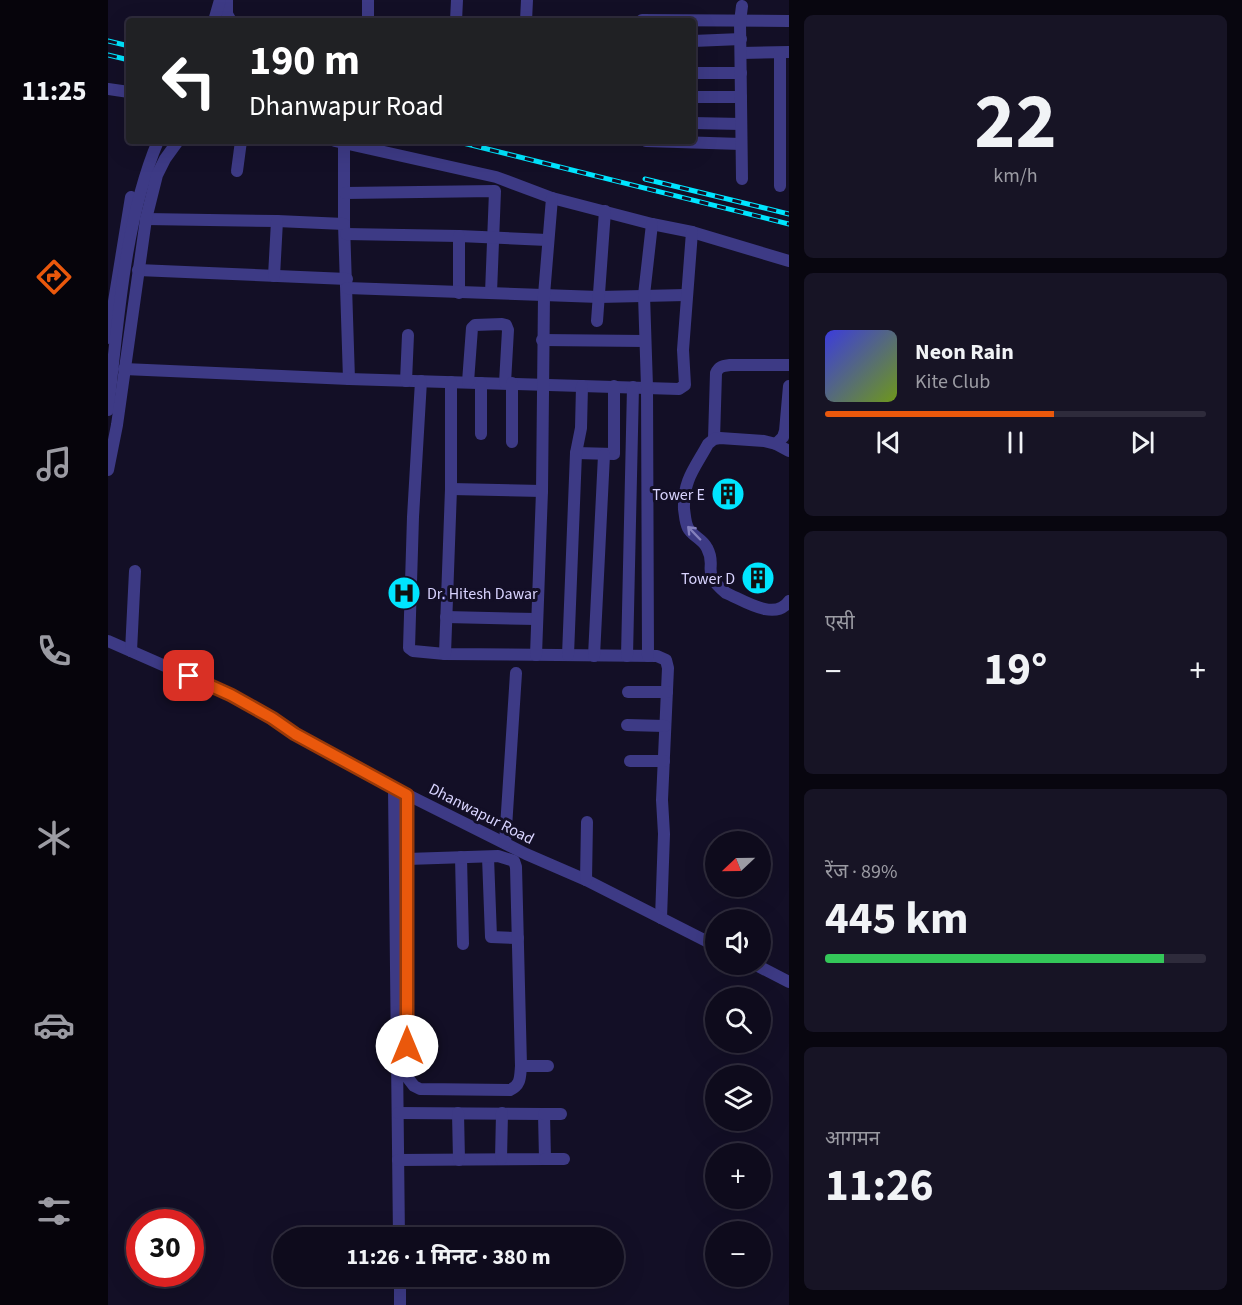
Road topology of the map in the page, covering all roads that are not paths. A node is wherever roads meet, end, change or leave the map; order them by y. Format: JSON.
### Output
{"nodes":[{"id":1,"x":220,"y":0,"type":"edge"},
{"id":2,"x":227,"y":0,"type":"edge"},
{"id":3,"x":368,"y":0,"type":"edge"},
{"id":4,"x":456,"y":0,"type":"edge"},
{"id":5,"x":527,"y":0,"type":"edge"},
{"id":6,"x":742,"y":6,"type":"dead end"},
{"id":7,"x":215,"y":18,"type":"edge"},
{"id":8,"x":229,"y":18,"type":"edge"},
{"id":9,"x":368,"y":18,"type":"edge"},
{"id":10,"x":456,"y":18,"type":"edge"},
{"id":11,"x":526,"y":18,"type":"edge"},
{"id":12,"x":696,"y":21,"type":"edge"},
{"id":13,"x":789,"y":21,"type":"edge"},
{"id":14,"x":740,"y":22,"type":"junction"},
{"id":15,"x":741,"y":39,"type":"junction"},
{"id":16,"x":696,"y":41,"type":"edge"},
{"id":17,"x":784,"y":52,"type":"edge"},
{"id":18,"x":741,"y":53,"type":"junction"},
{"id":19,"x":696,"y":73,"type":"edge"},
{"id":20,"x":741,"y":73,"type":"junction"},
{"id":21,"x":108,"y":89,"type":"edge"},
{"id":22,"x":126,"y":92,"type":"edge"},
{"id":23,"x":741,"y":97,"type":"junction"},
{"id":24,"x":696,"y":98,"type":"edge"},
{"id":25,"x":696,"y":123,"type":"edge"},
{"id":26,"x":741,"y":124,"type":"junction"},
{"id":27,"x":696,"y":143,"type":"edge"},
{"id":28,"x":150,"y":144,"type":"edge"},
{"id":29,"x":158,"y":144,"type":"edge"},
{"id":30,"x":176,"y":144,"type":"edge"},
{"id":31,"x":241,"y":144,"type":"edge"},
{"id":32,"x":340,"y":144,"type":"edge"},
{"id":33,"x":349,"y":144,"type":"edge"},
{"id":34,"x":741,"y":144,"type":"junction"},
{"id":35,"x":237,"y":171,"type":"dead end"},
{"id":36,"x":496,"y":177,"type":"junction"},
{"id":37,"x":742,"y":179,"type":"dead end"},
{"id":38,"x":780,"y":186,"type":"dead end"},
{"id":39,"x":495,"y":191,"type":"junction"},
{"id":40,"x":345,"y":193,"type":"junction"},
{"id":41,"x":552,"y":198,"type":"junction"},
{"id":42,"x":605,"y":211,"type":"junction"},
{"id":43,"x":146,"y":219,"type":"junction"},
{"id":44,"x":277,"y":220,"type":"junction"},
{"id":45,"x":652,"y":224,"type":"junction"},
{"id":46,"x":345,"y":229,"type":"junction"},
{"id":47,"x":692,"y":232,"type":"junction"},
{"id":48,"x":459,"y":236,"type":"junction"},
{"id":49,"x":493,"y":238,"type":"junction"},
{"id":50,"x":548,"y":240,"type":"junction"},
{"id":51,"x":789,"y":261,"type":"edge"},
{"id":52,"x":138,"y":270,"type":"junction"},
{"id":53,"x":274,"y":276,"type":"junction"},
{"id":54,"x":347,"y":284,"type":"junction"},
{"id":55,"x":459,"y":293,"type":"junction"},
{"id":56,"x":491,"y":293,"type":"junction"},
{"id":57,"x":544,"y":295,"type":"junction"},
{"id":58,"x":644,"y":295,"type":"junction"},
{"id":59,"x":686,"y":295,"type":"junction"},
{"id":60,"x":599,"y":297,"type":"junction"},
{"id":61,"x":132,"y":311,"type":"junction"},
{"id":62,"x":111,"y":314,"type":"junction"},
{"id":63,"x":597,"y":321,"type":"dead end"},
{"id":64,"x":408,"y":335,"type":"dead end"},
{"id":65,"x":108,"y":338,"type":"edge"},
{"id":66,"x":542,"y":340,"type":"junction"},
{"id":67,"x":645,"y":341,"type":"junction"},
{"id":68,"x":789,"y":365,"type":"edge"},
{"id":69,"x":124,"y":369,"type":"junction"},
{"id":70,"x":349,"y":379,"type":"junction"},
{"id":71,"x":406,"y":381,"type":"junction"},
{"id":72,"x":422,"y":381,"type":"junction"},
{"id":73,"x":451,"y":382,"type":"junction"},
{"id":74,"x":475,"y":382,"type":"junction"},
{"id":75,"x":509,"y":383,"type":"junction"},
{"id":76,"x":544,"y":384,"type":"junction"},
{"id":77,"x":582,"y":386,"type":"junction"},
{"id":78,"x":614,"y":386,"type":"junction"},
{"id":79,"x":789,"y":386,"type":"edge"},
{"id":80,"x":633,"y":387,"type":"junction"},
{"id":81,"x":647,"y":387,"type":"junction"},
{"id":82,"x":108,"y":410,"type":"edge"},
{"id":83,"x":481,"y":435,"type":"dead end"},
{"id":84,"x":714,"y":439,"type":"junction"},
{"id":85,"x":512,"y":442,"type":"dead end"},
{"id":86,"x":776,"y":444,"type":"junction"},
{"id":87,"x":789,"y":451,"type":"edge"},
{"id":88,"x":576,"y":453,"type":"junction"},
{"id":89,"x":604,"y":455,"type":"junction"},
{"id":90,"x":108,"y":470,"type":"edge"},
{"id":91,"x":451,"y":489,"type":"junction"},
{"id":92,"x":542,"y":491,"type":"junction"},
{"id":93,"x":135,"y":571,"type":"dead end"},
{"id":94,"x":789,"y":601,"type":"edge"},
{"id":95,"x":446,"y":617,"type":"junction"},
{"id":96,"x":536,"y":619,"type":"junction"},
{"id":97,"x":108,"y":641,"type":"edge"},
{"id":98,"x":131,"y":651,"type":"junction"},
{"id":99,"x":445,"y":654,"type":"junction"},
{"id":100,"x":536,"y":655,"type":"junction"},
{"id":101,"x":568,"y":655,"type":"junction"},
{"id":102,"x":594,"y":656,"type":"junction"},
{"id":103,"x":627,"y":656,"type":"junction"},
{"id":104,"x":648,"y":656,"type":"junction"},
{"id":105,"x":516,"y":673,"type":"dead end"},
{"id":106,"x":628,"y":692,"type":"dead end"},
{"id":107,"x":667,"y":692,"type":"junction"},
{"id":108,"x":627,"y":725,"type":"dead end"},
{"id":109,"x":666,"y":726,"type":"junction"},
{"id":110,"x":630,"y":761,"type":"dead end"},
{"id":111,"x":664,"y":762,"type":"junction"},
{"id":112,"x":394,"y":788,"type":"junction"},
{"id":113,"x":407,"y":795,"type":"junction"},
{"id":114,"x":587,"y":822,"type":"dead end"},
{"id":115,"x":502,"y":842,"type":"junction"},
{"id":116,"x":461,"y":857,"type":"junction"},
{"id":117,"x":493,"y":857,"type":"junction"},
{"id":118,"x":407,"y":859,"type":"junction"},
{"id":119,"x":586,"y":880,"type":"junction"},
{"id":120,"x":661,"y":918,"type":"junction"},
{"id":121,"x":518,"y":938,"type":"junction"},
{"id":122,"x":705,"y":940,"type":"edge"},
{"id":123,"x":463,"y":944,"type":"dead end"},
{"id":124,"x":771,"y":973,"type":"edge"},
{"id":125,"x":789,"y":982,"type":"edge"},
{"id":126,"x":521,"y":1066,"type":"junction"},
{"id":127,"x":548,"y":1066,"type":"dead end"},
{"id":128,"x":398,"y":1113,"type":"junction"},
{"id":129,"x":458,"y":1113,"type":"junction"},
{"id":130,"x":502,"y":1113,"type":"junction"},
{"id":131,"x":544,"y":1114,"type":"junction"},
{"id":132,"x":561,"y":1114,"type":"dead end"},
{"id":133,"x":501,"y":1159,"type":"junction"},
{"id":134,"x":545,"y":1159,"type":"junction"},
{"id":135,"x":564,"y":1159,"type":"dead end"},
{"id":136,"x":398,"y":1160,"type":"junction"},
{"id":137,"x":459,"y":1160,"type":"junction"},
{"id":138,"x":399,"y":1227,"type":"edge"},
{"id":139,"x":400,"y":1287,"type":"edge"},
{"id":140,"x":400,"y":1305,"type":"edge"}],
"edges":[{"from":1,"to":7,"type":"street"},
{"from":2,"to":8,"type":"street"},
{"from":3,"to":9,"type":"street"},
{"from":4,"to":10,"type":"street"},
{"from":5,"to":11,"type":"street"},
{"from":6,"to":14,"type":"street"},
{"from":12,"to":14,"type":"street"},
{"from":13,"to":14,"type":"street"},
{"from":14,"to":15,"type":"street"},
{"from":15,"to":16,"type":"street"},
{"from":15,"to":18,"type":"street"},
{"from":17,"to":18,"type":"street"},
{"from":17,"to":38,"type":"street"},
{"from":18,"to":20,"type":"street"},
{"from":19,"to":20,"type":"street"},
{"from":20,"to":23,"type":"street"},
{"from":21,"to":22,"type":"street"},
{"from":23,"to":24,"type":"street"},
{"from":23,"to":26,"type":"street"},
{"from":25,"to":26,"type":"street"},
{"from":26,"to":34,"type":"street"},
{"from":27,"to":34,"type":"street"},
{"from":28,"to":62,"type":"street"},
{"from":29,"to":82,"type":"street"},
{"from":30,"to":43,"type":"street"},
{"from":31,"to":35,"type":"street"},
{"from":32,"to":40,"type":"street"},
{"from":33,"to":36,"type":"street"},
{"from":34,"to":37,"type":"street"},
{"from":36,"to":39,"type":"street"},
{"from":36,"to":41,"type":"street"},
{"from":39,"to":40,"type":"street"},
{"from":39,"to":49,"type":"street"},
{"from":40,"to":46,"type":"street"},
{"from":41,"to":42,"type":"street"},
{"from":41,"to":50,"type":"street"},
{"from":42,"to":45,"type":"street"},
{"from":42,"to":60,"type":"street"},
{"from":43,"to":44,"type":"street"},
{"from":43,"to":52,"type":"street"},
{"from":44,"to":46,"type":"street"},
{"from":44,"to":53,"type":"street"},
{"from":45,"to":47,"type":"street"},
{"from":45,"to":58,"type":"street"},
{"from":46,"to":48,"type":"street"},
{"from":46,"to":54,"type":"street"},
{"from":47,"to":51,"type":"street"},
{"from":47,"to":59,"type":"street"},
{"from":48,"to":49,"type":"street"},
{"from":48,"to":55,"type":"street"},
{"from":49,"to":50,"type":"street"},
{"from":49,"to":56,"type":"street"},
{"from":50,"to":57,"type":"street"},
{"from":52,"to":53,"type":"street"},
{"from":52,"to":61,"type":"street"},
{"from":53,"to":54,"type":"street"},
{"from":54,"to":55,"type":"street"},
{"from":54,"to":70,"type":"street"},
{"from":55,"to":56,"type":"street"},
{"from":56,"to":57,"type":"street"},
{"from":57,"to":60,"type":"street"},
{"from":57,"to":66,"type":"street"},
{"from":58,"to":59,"type":"street"},
{"from":58,"to":60,"type":"street"},
{"from":58,"to":67,"type":"street"},
{"from":59,"to":81,"type":"street"},
{"from":60,"to":63,"type":"street"},
{"from":61,"to":62,"type":"street"},
{"from":61,"to":69,"type":"street"},
{"from":62,"to":65,"type":"street"},
{"from":64,"to":71,"type":"street"},
{"from":66,"to":67,"type":"street"},
{"from":66,"to":76,"type":"street"},
{"from":67,"to":81,"type":"street"},
{"from":68,"to":84,"type":"street"},
{"from":69,"to":70,"type":"street"},
{"from":69,"to":90,"type":"street"},
{"from":70,"to":71,"type":"street"},
{"from":71,"to":72,"type":"street"},
{"from":72,"to":73,"type":"street"},
{"from":72,"to":99,"type":"street"},
{"from":73,"to":74,"type":"street"},
{"from":73,"to":91,"type":"street"},
{"from":74,"to":75,"type":"street"},
{"from":74,"to":75,"type":"street"},
{"from":74,"to":83,"type":"street"},
{"from":75,"to":76,"type":"street"},
{"from":75,"to":85,"type":"street"},
{"from":76,"to":77,"type":"street"},
{"from":76,"to":92,"type":"street"},
{"from":77,"to":78,"type":"street"},
{"from":77,"to":88,"type":"street"},
{"from":78,"to":80,"type":"street"},
{"from":78,"to":89,"type":"street"},
{"from":79,"to":86,"type":"street"},
{"from":80,"to":81,"type":"street"},
{"from":80,"to":103,"type":"street"},
{"from":81,"to":104,"type":"street"},
{"from":84,"to":86,"type":"street"},
{"from":94,"to":84,"type":"street","one_way":true},
{"from":86,"to":87,"type":"street"},
{"from":88,"to":89,"type":"street"},
{"from":88,"to":101,"type":"street"},
{"from":89,"to":102,"type":"street"},
{"from":91,"to":92,"type":"street"},
{"from":91,"to":95,"type":"street"},
{"from":92,"to":96,"type":"street"},
{"from":93,"to":98,"type":"street"},
{"from":95,"to":96,"type":"street"},
{"from":95,"to":99,"type":"street"},
{"from":96,"to":100,"type":"street"},
{"from":97,"to":98,"type":"street","name":"Dhanwapur Road"},
{"from":98,"to":112,"type":"street","name":"Dhanwapur Road"},
{"from":99,"to":100,"type":"street"},
{"from":100,"to":101,"type":"street"},
{"from":101,"to":102,"type":"street"},
{"from":102,"to":103,"type":"street"},
{"from":103,"to":104,"type":"street"},
{"from":104,"to":107,"type":"street"},
{"from":105,"to":115,"type":"street"},
{"from":106,"to":107,"type":"street"},
{"from":107,"to":109,"type":"street"},
{"from":108,"to":109,"type":"street"},
{"from":109,"to":111,"type":"street"},
{"from":110,"to":111,"type":"street"},
{"from":111,"to":120,"type":"street"},
{"from":112,"to":113,"type":"street","name":"Dhanwapur Road"},
{"from":112,"to":128,"type":"street"},
{"from":113,"to":115,"type":"street","name":"Dhanwapur Road"},
{"from":113,"to":118,"type":"street"},
{"from":114,"to":119,"type":"street"},
{"from":115,"to":117,"type":"street"},
{"from":115,"to":119,"type":"street","name":"Dhanwapur Road"},
{"from":116,"to":117,"type":"street"},
{"from":116,"to":118,"type":"street"},
{"from":116,"to":123,"type":"street"},
{"from":117,"to":121,"type":"street"},
{"from":117,"to":121,"type":"street"},
{"from":118,"to":126,"type":"street"},
{"from":119,"to":120,"type":"street","name":"Dhanwapur Road"},
{"from":120,"to":122,"type":"street","name":"Dhanwapur Road"},
{"from":121,"to":126,"type":"street"},
{"from":124,"to":125,"type":"street"},
{"from":126,"to":127,"type":"street"},
{"from":128,"to":129,"type":"street"},
{"from":128,"to":136,"type":"street"},
{"from":129,"to":130,"type":"street"},
{"from":129,"to":137,"type":"street"},
{"from":130,"to":131,"type":"street"},
{"from":130,"to":133,"type":"street"},
{"from":131,"to":132,"type":"street"},
{"from":131,"to":134,"type":"street"},
{"from":133,"to":134,"type":"street"},
{"from":133,"to":137,"type":"street"},
{"from":134,"to":135,"type":"street"},
{"from":136,"to":137,"type":"street"},
{"from":136,"to":138,"type":"street"},
{"from":139,"to":140,"type":"street"}]}
